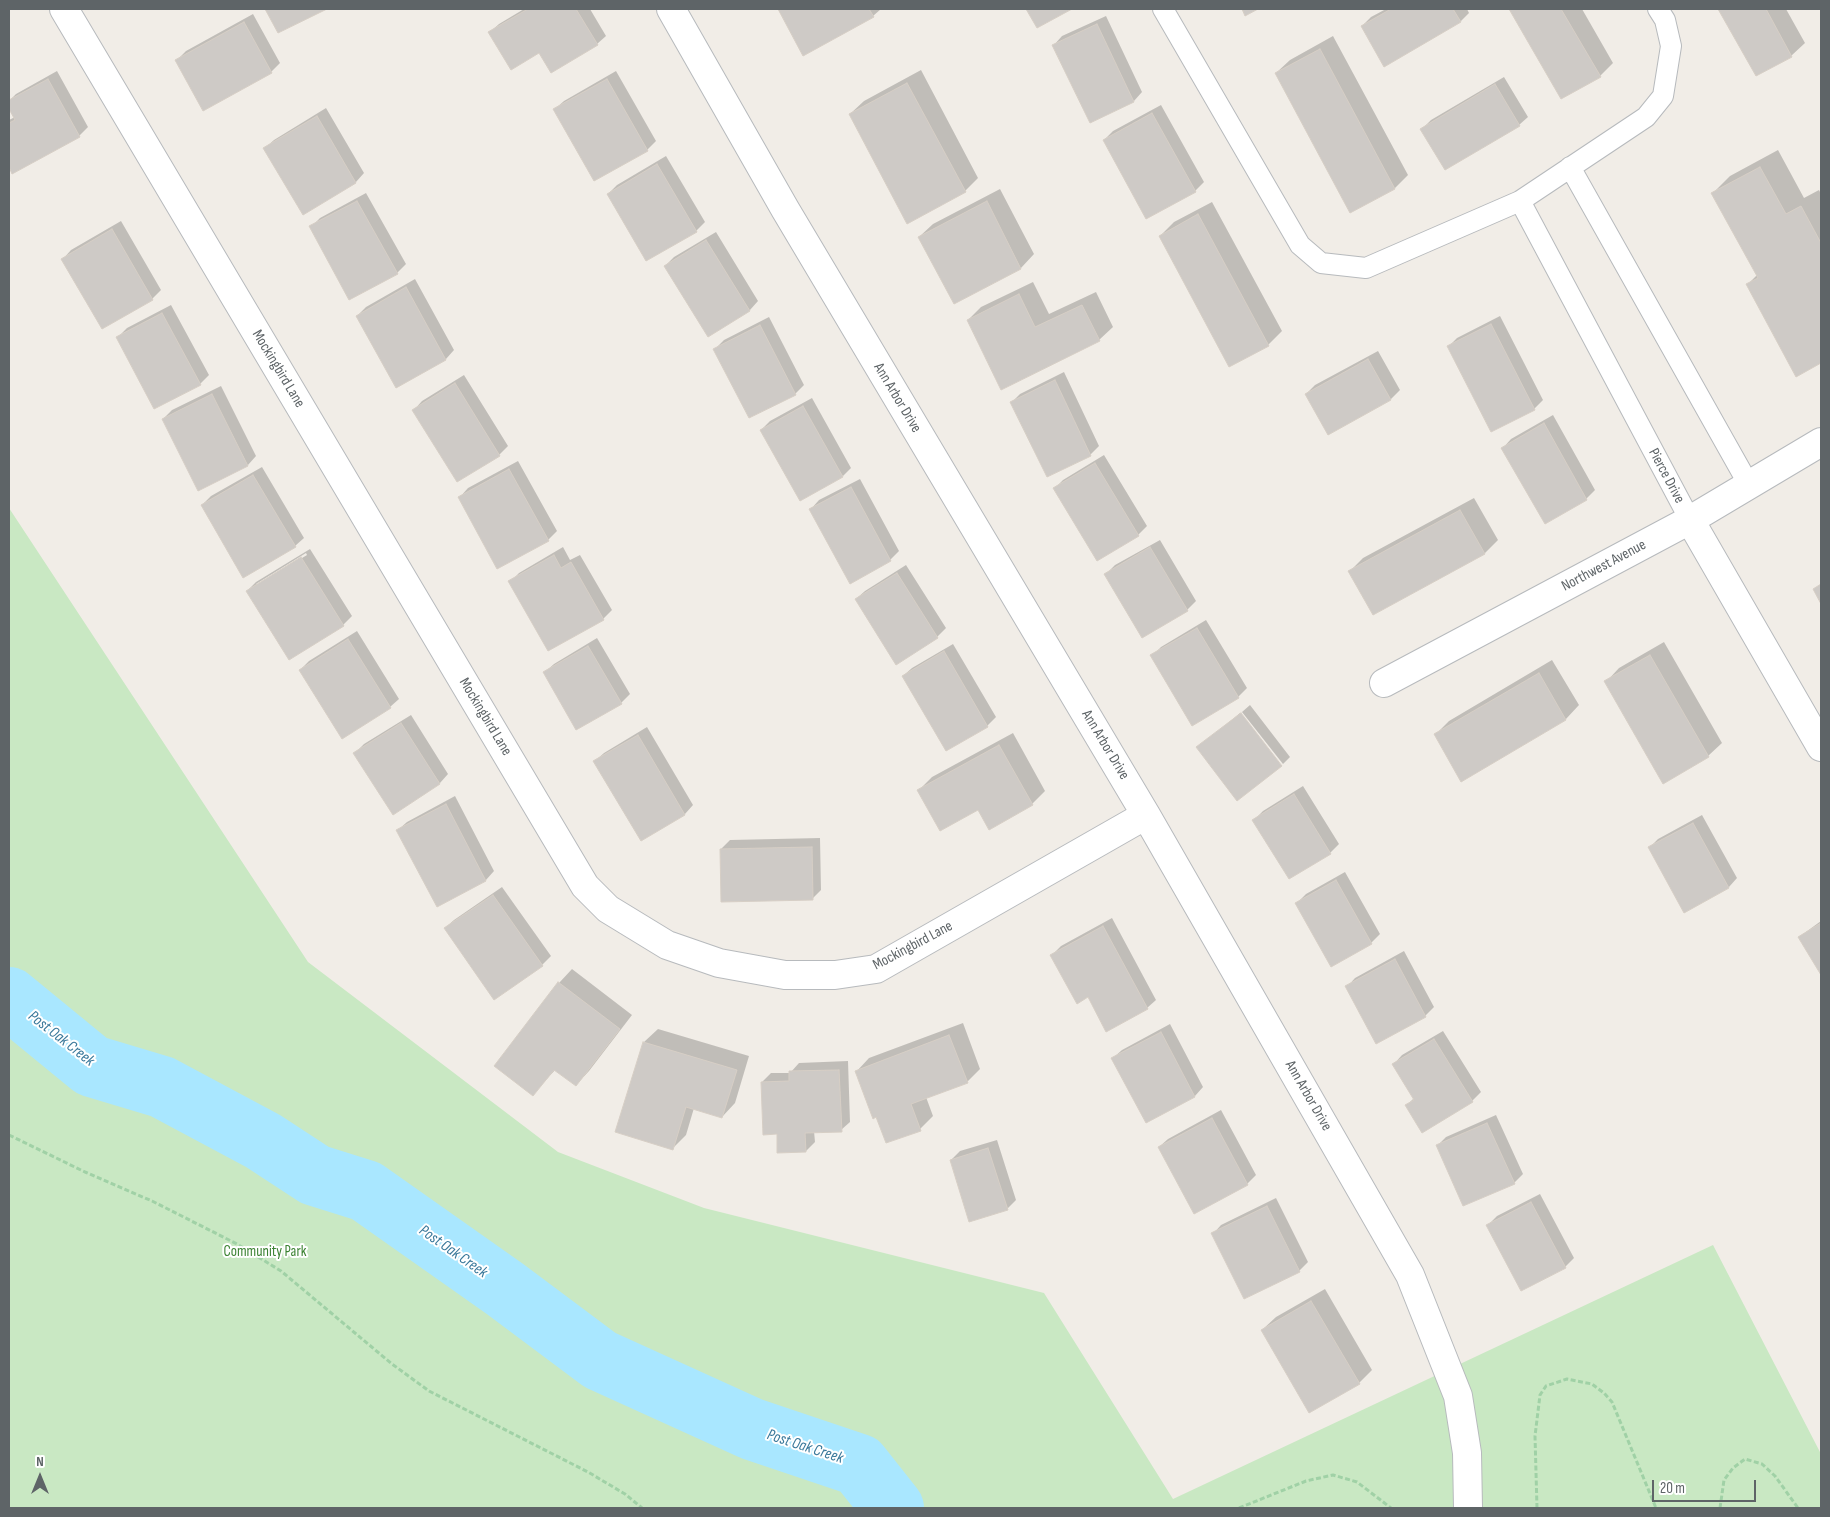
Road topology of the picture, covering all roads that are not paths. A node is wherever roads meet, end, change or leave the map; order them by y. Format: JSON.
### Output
{"nodes":[{"id":1,"x":64,"y":9,"type":"edge"},
{"id":2,"x":672,"y":9,"type":"edge"},
{"id":3,"x":1163,"y":9,"type":"edge"},
{"id":4,"x":1658,"y":9,"type":"edge"},
{"id":5,"x":1570,"y":167,"type":"junction"},
{"id":6,"x":1520,"y":201,"type":"junction"},
{"id":7,"x":1821,"y":442,"type":"edge"},
{"id":8,"x":1749,"y":485,"type":"junction"},
{"id":9,"x":1690,"y":520,"type":"junction"},
{"id":10,"x":1384,"y":683,"type":"dead end"},
{"id":11,"x":1821,"y":747,"type":"edge"},
{"id":12,"x":1146,"y":815,"type":"junction"},
{"id":13,"x":1468,"y":1508,"type":"edge"}],
"edges":[{"from":1,"to":12,"type":"street","name":"Mockingbird Lane"},
{"from":2,"to":12,"type":"street","name":"Ann Arbor Drive"},
{"from":3,"to":6,"type":"lane"},
{"from":4,"to":5,"type":"lane"},
{"from":5,"to":6,"type":"lane"},
{"from":5,"to":8,"type":"lane"},
{"from":6,"to":9,"type":"lane","name":"Pierce Drive"},
{"from":7,"to":8,"type":"street","name":"Northwest Avenue"},
{"from":8,"to":9,"type":"street","name":"Northwest Avenue"},
{"from":9,"to":10,"type":"street","name":"Northwest Avenue"},
{"from":9,"to":11,"type":"street","name":"Pierce Drive"},
{"from":12,"to":13,"type":"street","name":"Ann Arbor Drive"}]}
